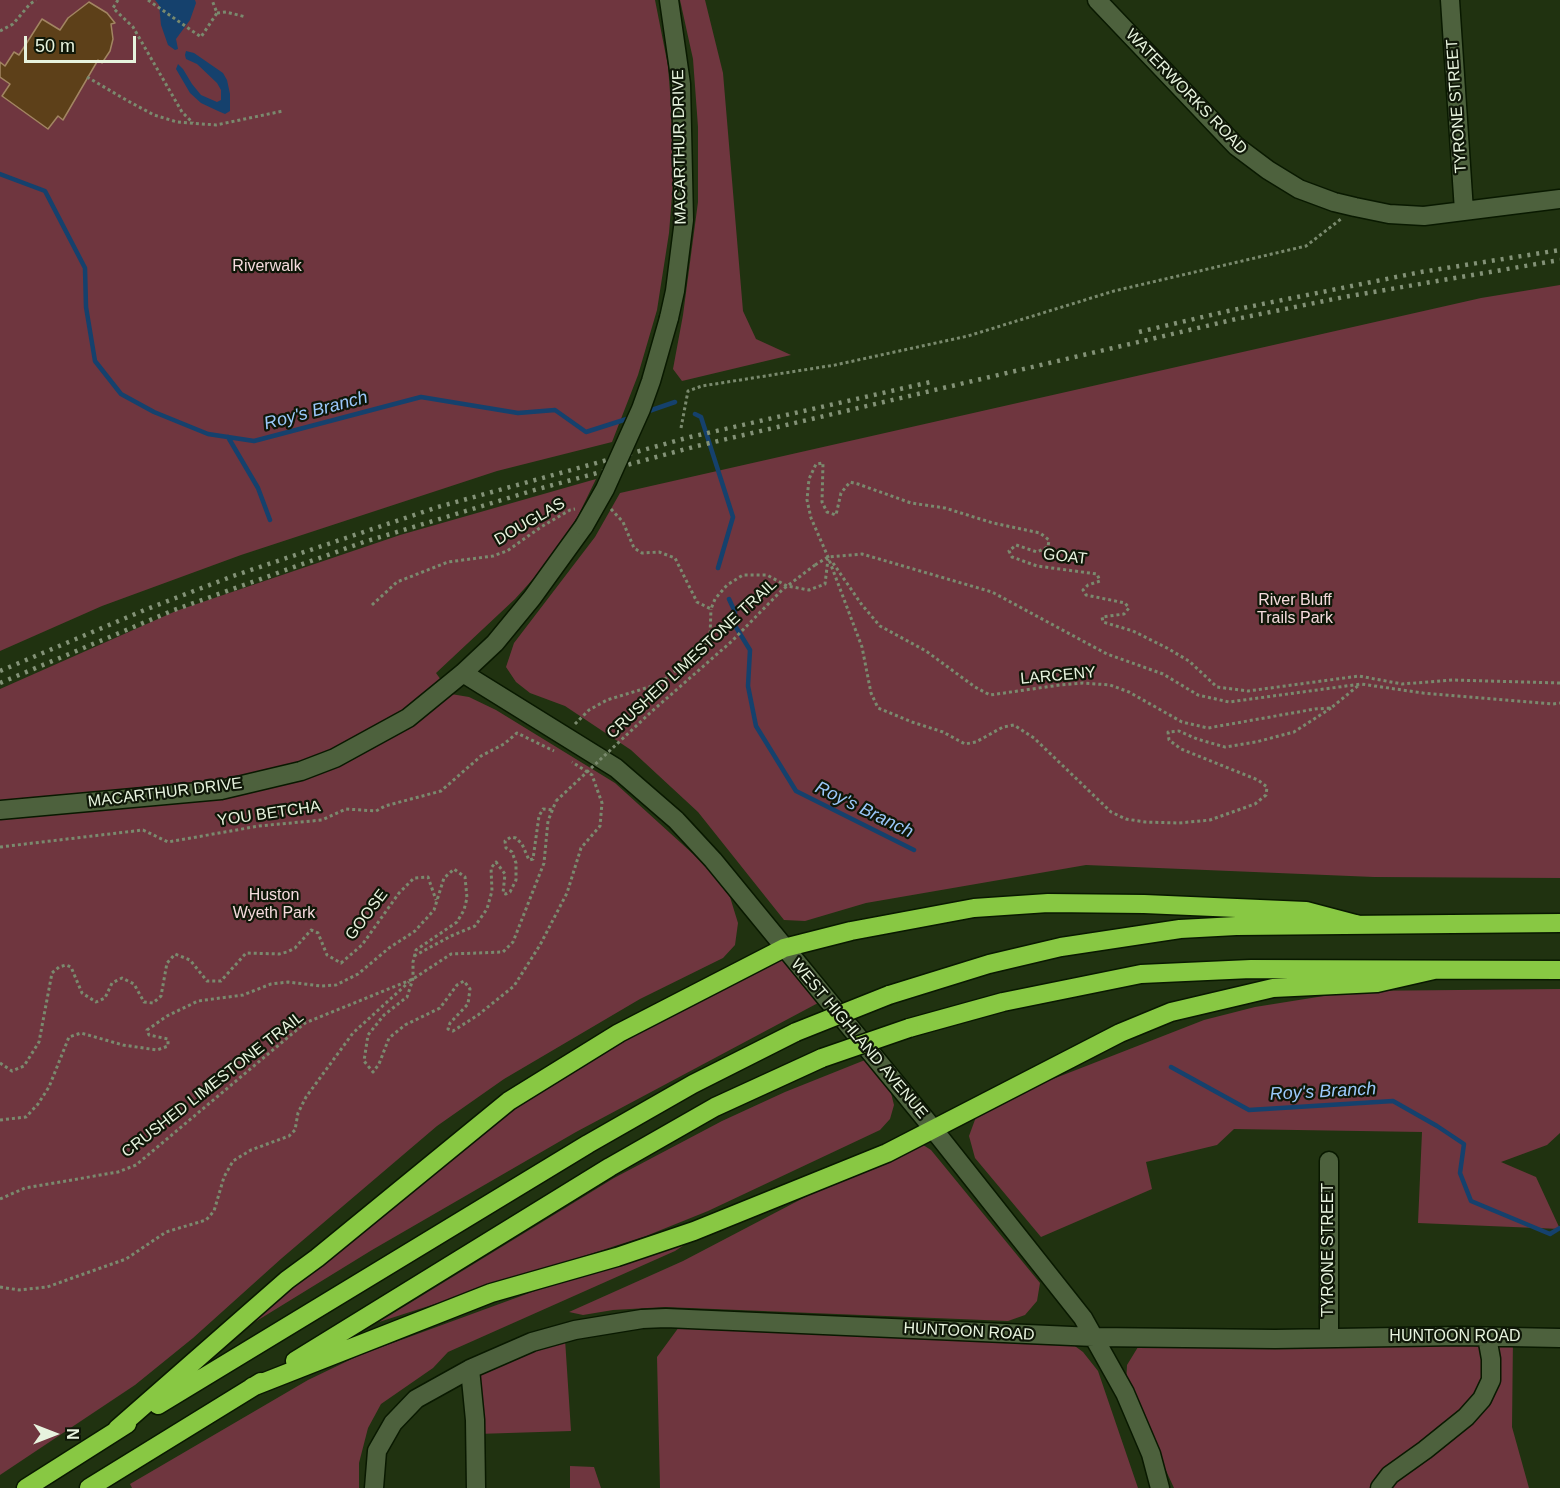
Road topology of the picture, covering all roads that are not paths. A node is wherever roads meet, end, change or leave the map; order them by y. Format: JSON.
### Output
{"nodes":[{"id":1,"x":669,"y":0,"type":"edge"},
{"id":2,"x":1097,"y":0,"type":"edge"},
{"id":3,"x":1450,"y":0,"type":"edge"},
{"id":4,"x":1560,"y":199,"type":"edge"},
{"id":5,"x":1464,"y":211,"type":"junction"},
{"id":6,"x":463,"y":673,"type":"junction"},
{"id":7,"x":0,"y":810,"type":"edge"},
{"id":8,"x":1560,"y":923,"type":"edge"},
{"id":9,"x":1359,"y":925,"type":"junction"},
{"id":10,"x":784,"y":948,"type":"junction"},
{"id":11,"x":1434,"y":970,"type":"junction"},
{"id":12,"x":1560,"y":970,"type":"edge"},
{"id":13,"x":933,"y":1129,"type":"junction"},
{"id":14,"x":1329,"y":1161,"type":"dead end"},
{"id":15,"x":1094,"y":1337,"type":"junction"},
{"id":16,"x":1487,"y":1337,"type":"junction"},
{"id":17,"x":1329,"y":1338,"type":"junction"},
{"id":18,"x":1560,"y":1338,"type":"edge"},
{"id":19,"x":470,"y":1370,"type":"junction"},
{"id":20,"x":252,"y":1387,"type":"junction"},
{"id":21,"x":117,"y":1430,"type":"junction"},
{"id":22,"x":26,"y":1488,"type":"edge"},
{"id":23,"x":89,"y":1488,"type":"edge"},
{"id":24,"x":374,"y":1488,"type":"edge"},
{"id":25,"x":476,"y":1488,"type":"edge"},
{"id":26,"x":1160,"y":1488,"type":"edge"},
{"id":27,"x":1380,"y":1488,"type":"edge"}],
"edges":[{"from":1,"to":6,"type":"street","name":"MACARTHUR DRIVE","bridge":true},
{"from":2,"to":5,"type":"street","name":"WATERWORKS ROAD"},
{"from":3,"to":5,"type":"street","name":"TYRONE STREET"},
{"from":4,"to":5,"type":"street","name":"WATERWORKS ROAD"},
{"from":6,"to":7,"type":"street","name":"MACARTHUR DRIVE"},
{"from":6,"to":10,"type":"street","name":"WEST HIGHLAND AVENUE"},
{"from":8,"to":9,"type":"highway"},
{"from":9,"to":10,"type":"highway"},
{"from":9,"to":21,"type":"highway","bridge":true},
{"from":10,"to":13,"type":"street","name":"WEST HIGHLAND AVENUE"},
{"from":10,"to":21,"type":"highway"},
{"from":11,"to":12,"type":"highway"},
{"from":11,"to":13,"type":"highway"},
{"from":11,"to":20,"type":"highway","bridge":true},
{"from":13,"to":15,"type":"street","name":"WEST HIGHLAND AVENUE"},
{"from":13,"to":20,"type":"highway"},
{"from":14,"to":17,"type":"street","name":"TYRONE STREET"},
{"from":15,"to":17,"type":"street","name":"HUNTOON ROAD"},
{"from":15,"to":19,"type":"street","name":"HUNTOON ROAD"},
{"from":15,"to":26,"type":"street","name":"WEST HIGHLAND AVENUE"},
{"from":16,"to":17,"type":"street","name":"HUNTOON ROAD"},
{"from":16,"to":18,"type":"street","name":"HUNTOON ROAD"},
{"from":16,"to":27,"type":"street"},
{"from":19,"to":24,"type":"street","name":"HUNTOON ROAD"},
{"from":19,"to":25,"type":"street"},
{"from":20,"to":23,"type":"highway"},
{"from":21,"to":22,"type":"highway"}]}
